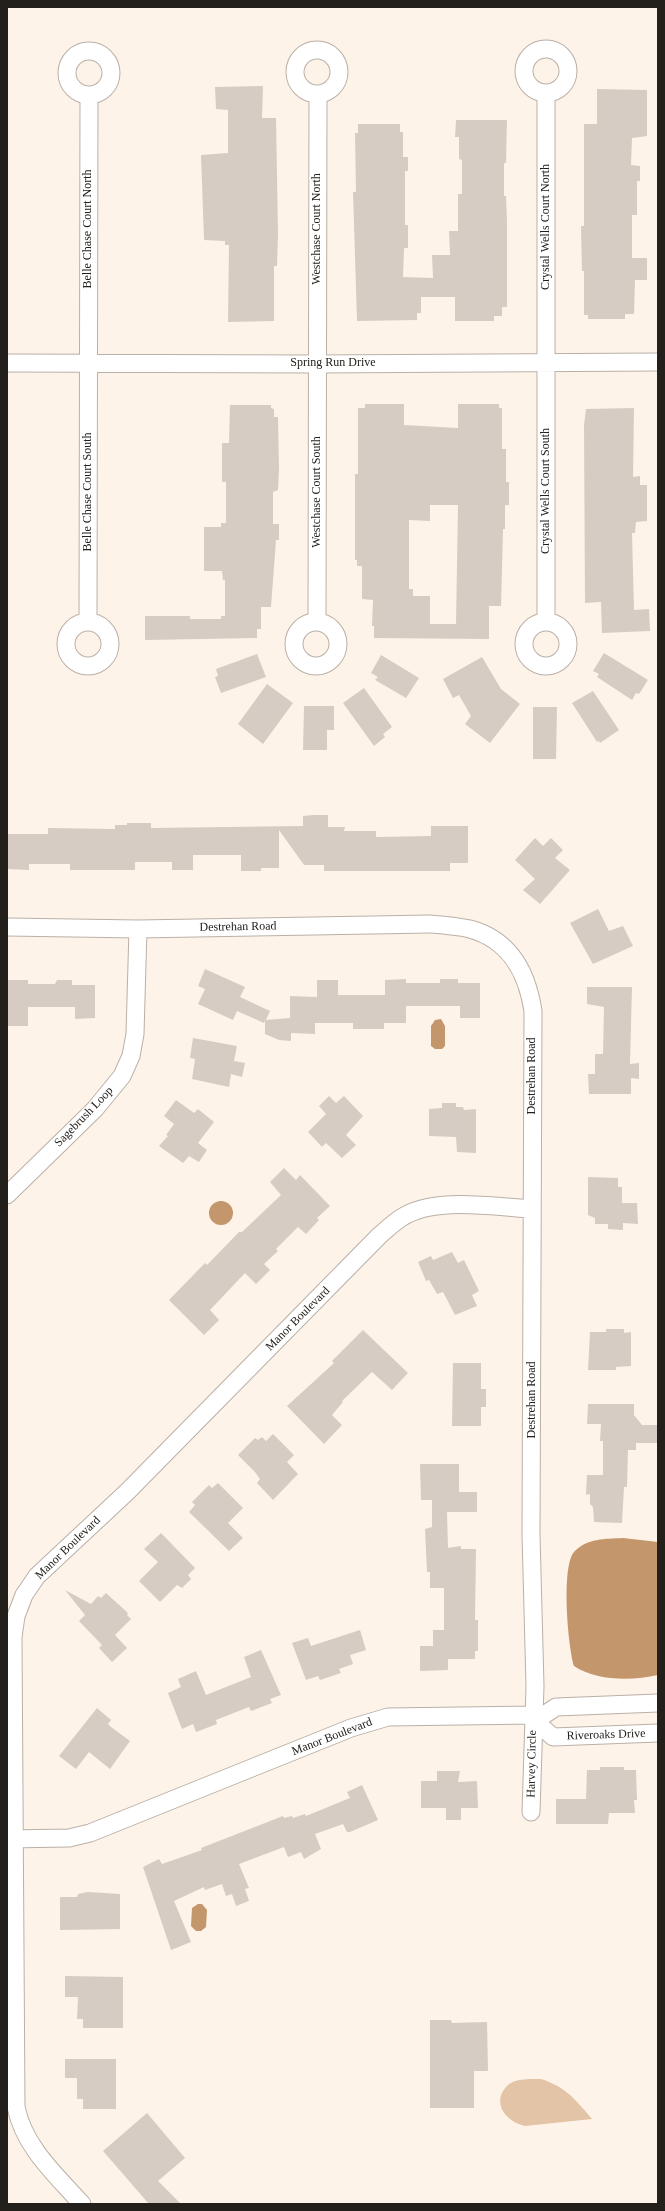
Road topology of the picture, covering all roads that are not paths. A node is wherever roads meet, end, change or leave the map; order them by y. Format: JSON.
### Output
{"nodes":[{"id":1,"x":546,"y":93,"type":"dead end"},
{"id":2,"x":318,"y":94,"type":"dead end"},
{"id":3,"x":89,"y":96,"type":"dead end"},
{"id":4,"x":545,"y":361,"type":"junction"},
{"id":5,"x":658,"y":362,"type":"edge"},
{"id":6,"x":7,"y":363,"type":"edge"},
{"id":7,"x":87,"y":363,"type":"junction"},
{"id":8,"x":316,"y":364,"type":"junction"},
{"id":9,"x":88,"y":621,"type":"dead end"},
{"id":10,"x":317,"y":621,"type":"dead end"},
{"id":11,"x":546,"y":621,"type":"dead end"},
{"id":12,"x":7,"y":927,"type":"edge"},
{"id":13,"x":138,"y":929,"type":"junction"},
{"id":14,"x":7,"y":1195,"type":"edge"},
{"id":15,"x":532,"y":1209,"type":"junction"},
{"id":16,"x":658,"y":1703,"type":"edge"},
{"id":17,"x":534,"y":1718,"type":"junction"},
{"id":18,"x":658,"y":1733,"type":"edge"},
{"id":19,"x":531,"y":1812,"type":"dead end"},
{"id":20,"x":11,"y":1839,"type":"edge"},
{"id":21,"x":82,"y":2204,"type":"edge"}],
"edges":[{"from":1,"to":4,"type":"street","name":"Crystal Wells Court North"},
{"from":2,"to":8,"type":"street","name":"Westchase Court North"},
{"from":3,"to":7,"type":"street","name":"Belle Chase Court North"},
{"from":4,"to":5,"type":"street","name":"Spring Run Drive"},
{"from":4,"to":8,"type":"street","name":"Spring Run Drive"},
{"from":4,"to":11,"type":"street","name":"Crystal Wells Court South"},
{"from":6,"to":7,"type":"street","name":"Spring Run Drive"},
{"from":7,"to":8,"type":"street","name":"Spring Run Drive"},
{"from":7,"to":9,"type":"street","name":"Belle Chase Court South"},
{"from":8,"to":10,"type":"street","name":"Westchase Court South"},
{"from":12,"to":13,"type":"street","name":"Destrehan Road"},
{"from":13,"to":14,"type":"street","name":"Sagebrush Loop"},
{"from":13,"to":15,"type":"street","name":"Destrehan Road"},
{"from":15,"to":17,"type":"street","name":"Destrehan Road"},
{"from":15,"to":20,"type":"street","name":"Manor Boulevard"},
{"from":16,"to":17,"type":"street"},
{"from":17,"to":18,"type":"street","name":"Riveroaks Drive"},
{"from":17,"to":19,"type":"street","name":"Harvey Circle"},
{"from":17,"to":20,"type":"street","name":"Manor Boulevard"},
{"from":20,"to":21,"type":"street"}]}
